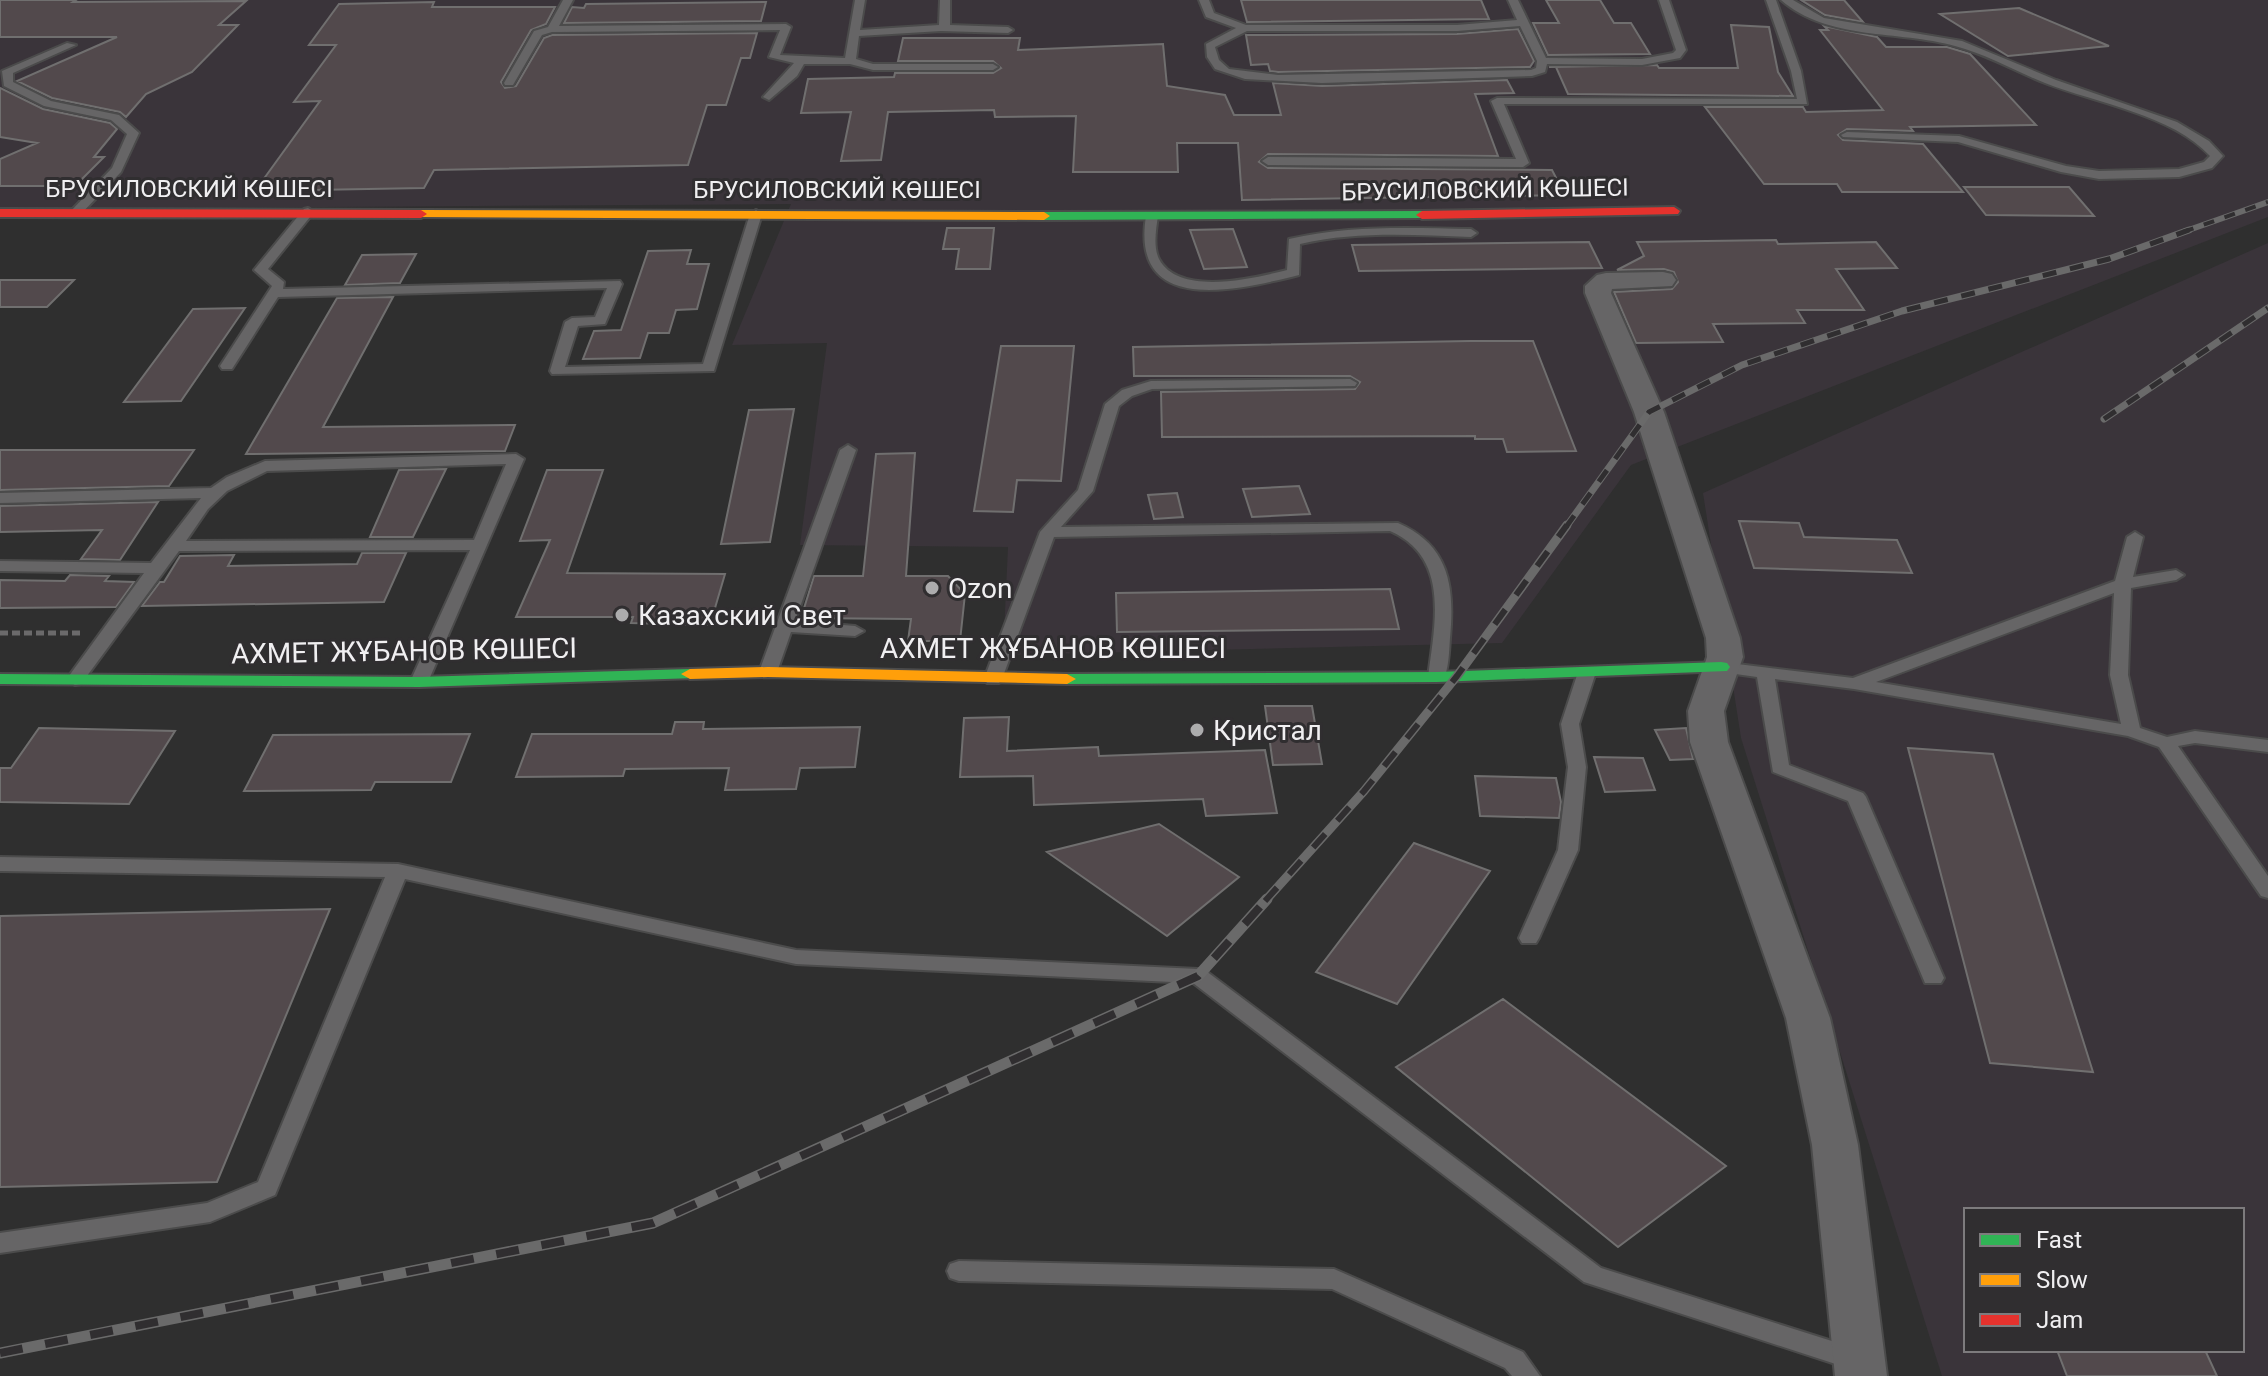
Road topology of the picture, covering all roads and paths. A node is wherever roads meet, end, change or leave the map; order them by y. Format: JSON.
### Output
{"nodes":[{"id":1,"x":568,"y":0,"type":"edge"},
{"id":2,"x":860,"y":0,"type":"edge"},
{"id":3,"x":945,"y":0,"type":"edge"},
{"id":4,"x":1204,"y":0,"type":"edge"},
{"id":5,"x":1513,"y":0,"type":"edge"},
{"id":6,"x":1664,"y":0,"type":"edge"},
{"id":7,"x":1771,"y":0,"type":"edge"},
{"id":8,"x":1786,"y":0,"type":"edge"},
{"id":9,"x":1523,"y":23,"type":"junction"},
{"id":10,"x":941,"y":28,"type":"junction"},
{"id":11,"x":1245,"y":28,"type":"junction"},
{"id":12,"x":552,"y":29,"type":"junction"},
{"id":13,"x":1008,"y":30,"type":"dead end"},
{"id":14,"x":855,"y":33,"type":"junction"},
{"id":15,"x":71,"y":45,"type":"dead end"},
{"id":16,"x":801,"y":61,"type":"junction"},
{"id":17,"x":850,"y":61,"type":"junction"},
{"id":18,"x":1542,"y":61,"type":"junction"},
{"id":19,"x":993,"y":67,"type":"dead end"},
{"id":20,"x":509,"y":83,"type":"dead end"},
{"id":21,"x":769,"y":97,"type":"dead end"},
{"id":22,"x":1847,"y":135,"type":"dead end"},
{"id":23,"x":1268,"y":161,"type":"dead end"},
{"id":24,"x":1674,"y":211,"type":"dead end"},
{"id":25,"x":308,"y":212,"type":"junction"},
{"id":26,"x":0,"y":213,"type":"edge"},
{"id":27,"x":75,"y":213,"type":"junction"},
{"id":28,"x":756,"y":214,"type":"junction"},
{"id":29,"x":1152,"y":216,"type":"junction"},
{"id":30,"x":1471,"y":233,"type":"dead end"},
{"id":31,"x":1663,"y":280,"type":"dead end"},
{"id":32,"x":274,"y":293,"type":"junction"},
{"id":33,"x":227,"y":366,"type":"dead end"},
{"id":34,"x":1350,"y":383,"type":"dead end"},
{"id":35,"x":848,"y":450,"type":"dead end"},
{"id":36,"x":211,"y":493,"type":"junction"},
{"id":37,"x":0,"y":498,"type":"edge"},
{"id":38,"x":1048,"y":532,"type":"junction"},
{"id":39,"x":2135,"y":537,"type":"dead end"},
{"id":40,"x":480,"y":545,"type":"junction"},
{"id":41,"x":174,"y":546,"type":"junction"},
{"id":42,"x":0,"y":566,"type":"edge"},
{"id":43,"x":156,"y":568,"type":"junction"},
{"id":44,"x":2176,"y":575,"type":"dead end"},
{"id":45,"x":2123,"y":584,"type":"junction"},
{"id":46,"x":786,"y":626,"type":"junction"},
{"id":47,"x":855,"y":631,"type":"dead end"},
{"id":48,"x":109,"y":632,"type":"junction"},
{"id":49,"x":0,"y":633,"type":"edge"},
{"id":50,"x":1721,"y":667,"type":"junction"},
{"id":51,"x":768,"y":672,"type":"junction"},
{"id":52,"x":1587,"y":672,"type":"junction"},
{"id":53,"x":1765,"y":673,"type":"junction"},
{"id":54,"x":1437,"y":677,"type":"junction"},
{"id":55,"x":0,"y":679,"type":"edge"},
{"id":56,"x":993,"y":679,"type":"junction"},
{"id":57,"x":75,"y":680,"type":"junction"},
{"id":58,"x":419,"y":682,"type":"junction"},
{"id":59,"x":1854,"y":684,"type":"junction"},
{"id":60,"x":2132,"y":731,"type":"junction"},
{"id":61,"x":2166,"y":743,"type":"junction"},
{"id":62,"x":2268,"y":746,"type":"edge"},
{"id":63,"x":0,"y":864,"type":"edge"},
{"id":64,"x":398,"y":871,"type":"junction"},
{"id":65,"x":2268,"y":891,"type":"edge"},
{"id":66,"x":1529,"y":938,"type":"dead end"},
{"id":67,"x":1933,"y":978,"type":"dead end"},
{"id":68,"x":0,"y":1243,"type":"edge"},
{"id":69,"x":959,"y":1271,"type":"dead end"},
{"id":70,"x":1859,"y":1368,"type":"edge"},
{"id":71,"x":1527,"y":1376,"type":"edge"}],
"edges":[{"from":1,"to":12,"type":"lane"},
{"from":2,"to":14,"type":"lane"},
{"from":3,"to":10,"type":"lane"},
{"from":4,"to":11,"type":"lane"},
{"from":5,"to":9,"type":"lane"},
{"from":6,"to":18,"type":"lane"},
{"from":7,"to":23,"type":"lane"},
{"from":8,"to":22,"type":"lane"},
{"from":9,"to":11,"type":"lane"},
{"from":9,"to":18,"type":"lane"},
{"from":10,"to":13,"type":"lane"},
{"from":10,"to":14,"type":"lane"},
{"from":11,"to":18,"type":"lane"},
{"from":12,"to":16,"type":"lane"},
{"from":12,"to":20,"type":"lane"},
{"from":14,"to":17,"type":"lane"},
{"from":15,"to":27,"type":"lane"},
{"from":16,"to":17,"type":"lane"},
{"from":16,"to":21,"type":"lane"},
{"from":17,"to":19,"type":"lane"},
{"from":24,"to":29,"type":"street","name":"БРУСИЛОВСКИЙ КӨШЕСІ"},
{"from":25,"to":27,"type":"street","name":"БРУСИЛОВСКИЙ КӨШЕСІ"},
{"from":25,"to":28,"type":"street","name":"БРУСИЛОВСКИЙ КӨШЕСІ"},
{"from":25,"to":32,"type":"lane"},
{"from":26,"to":27,"type":"street","name":"БРУСИЛОВСКИЙ КӨШЕСІ"},
{"from":28,"to":29,"type":"street","name":"БРУСИЛОВСКИЙ КӨШЕСІ"},
{"from":28,"to":32,"type":"lane"},
{"from":29,"to":30,"type":"lane"},
{"from":31,"to":50,"type":"street"},
{"from":32,"to":33,"type":"lane"},
{"from":34,"to":38,"type":"lane"},
{"from":35,"to":46,"type":"lane"},
{"from":36,"to":37,"type":"lane"},
{"from":36,"to":40,"type":"lane"},
{"from":36,"to":41,"type":"lane"},
{"from":38,"to":54,"type":"lane"},
{"from":38,"to":56,"type":"lane"},
{"from":39,"to":45,"type":"lane"},
{"from":40,"to":41,"type":"lane"},
{"from":40,"to":58,"type":"lane"},
{"from":41,"to":43,"type":"lane"},
{"from":42,"to":43,"type":"lane"},
{"from":43,"to":48,"type":"lane"},
{"from":44,"to":45,"type":"lane"},
{"from":45,"to":59,"type":"lane"},
{"from":45,"to":60,"type":"lane"},
{"from":46,"to":47,"type":"lane"},
{"from":46,"to":51,"type":"lane"},
{"from":48,"to":49,"type":"path"},
{"from":48,"to":57,"type":"lane"},
{"from":50,"to":52,"type":"street","name":"АХМЕТ ЖҰБАНОВ КӨШЕСІ"},
{"from":50,"to":53,"type":"lane"},
{"from":50,"to":70,"type":"street"},
{"from":51,"to":56,"type":"street","name":"АХМЕТ ЖҰБАНОВ КӨШЕСІ"},
{"from":51,"to":58,"type":"street","name":"АХМЕТ ЖҰБАНОВ КӨШЕСІ"},
{"from":52,"to":54,"type":"street","name":"АХМЕТ ЖҰБАНОВ КӨШЕСІ"},
{"from":52,"to":66,"type":"lane"},
{"from":53,"to":59,"type":"lane"},
{"from":53,"to":67,"type":"lane"},
{"from":54,"to":56,"type":"street","name":"АХМЕТ ЖҰБАНОВ КӨШЕСІ"},
{"from":55,"to":57,"type":"street","name":"АХМЕТ ЖҰБАНОВ КӨШЕСІ"},
{"from":57,"to":58,"type":"street","name":"АХМЕТ ЖҰБАНОВ КӨШЕСІ"},
{"from":59,"to":60,"type":"lane"},
{"from":60,"to":61,"type":"lane"},
{"from":61,"to":62,"type":"lane"},
{"from":61,"to":65,"type":"lane"},
{"from":63,"to":64,"type":"lane"},
{"from":64,"to":68,"type":"lane"},
{"from":64,"to":70,"type":"lane"},
{"from":69,"to":71,"type":"lane"}]}
